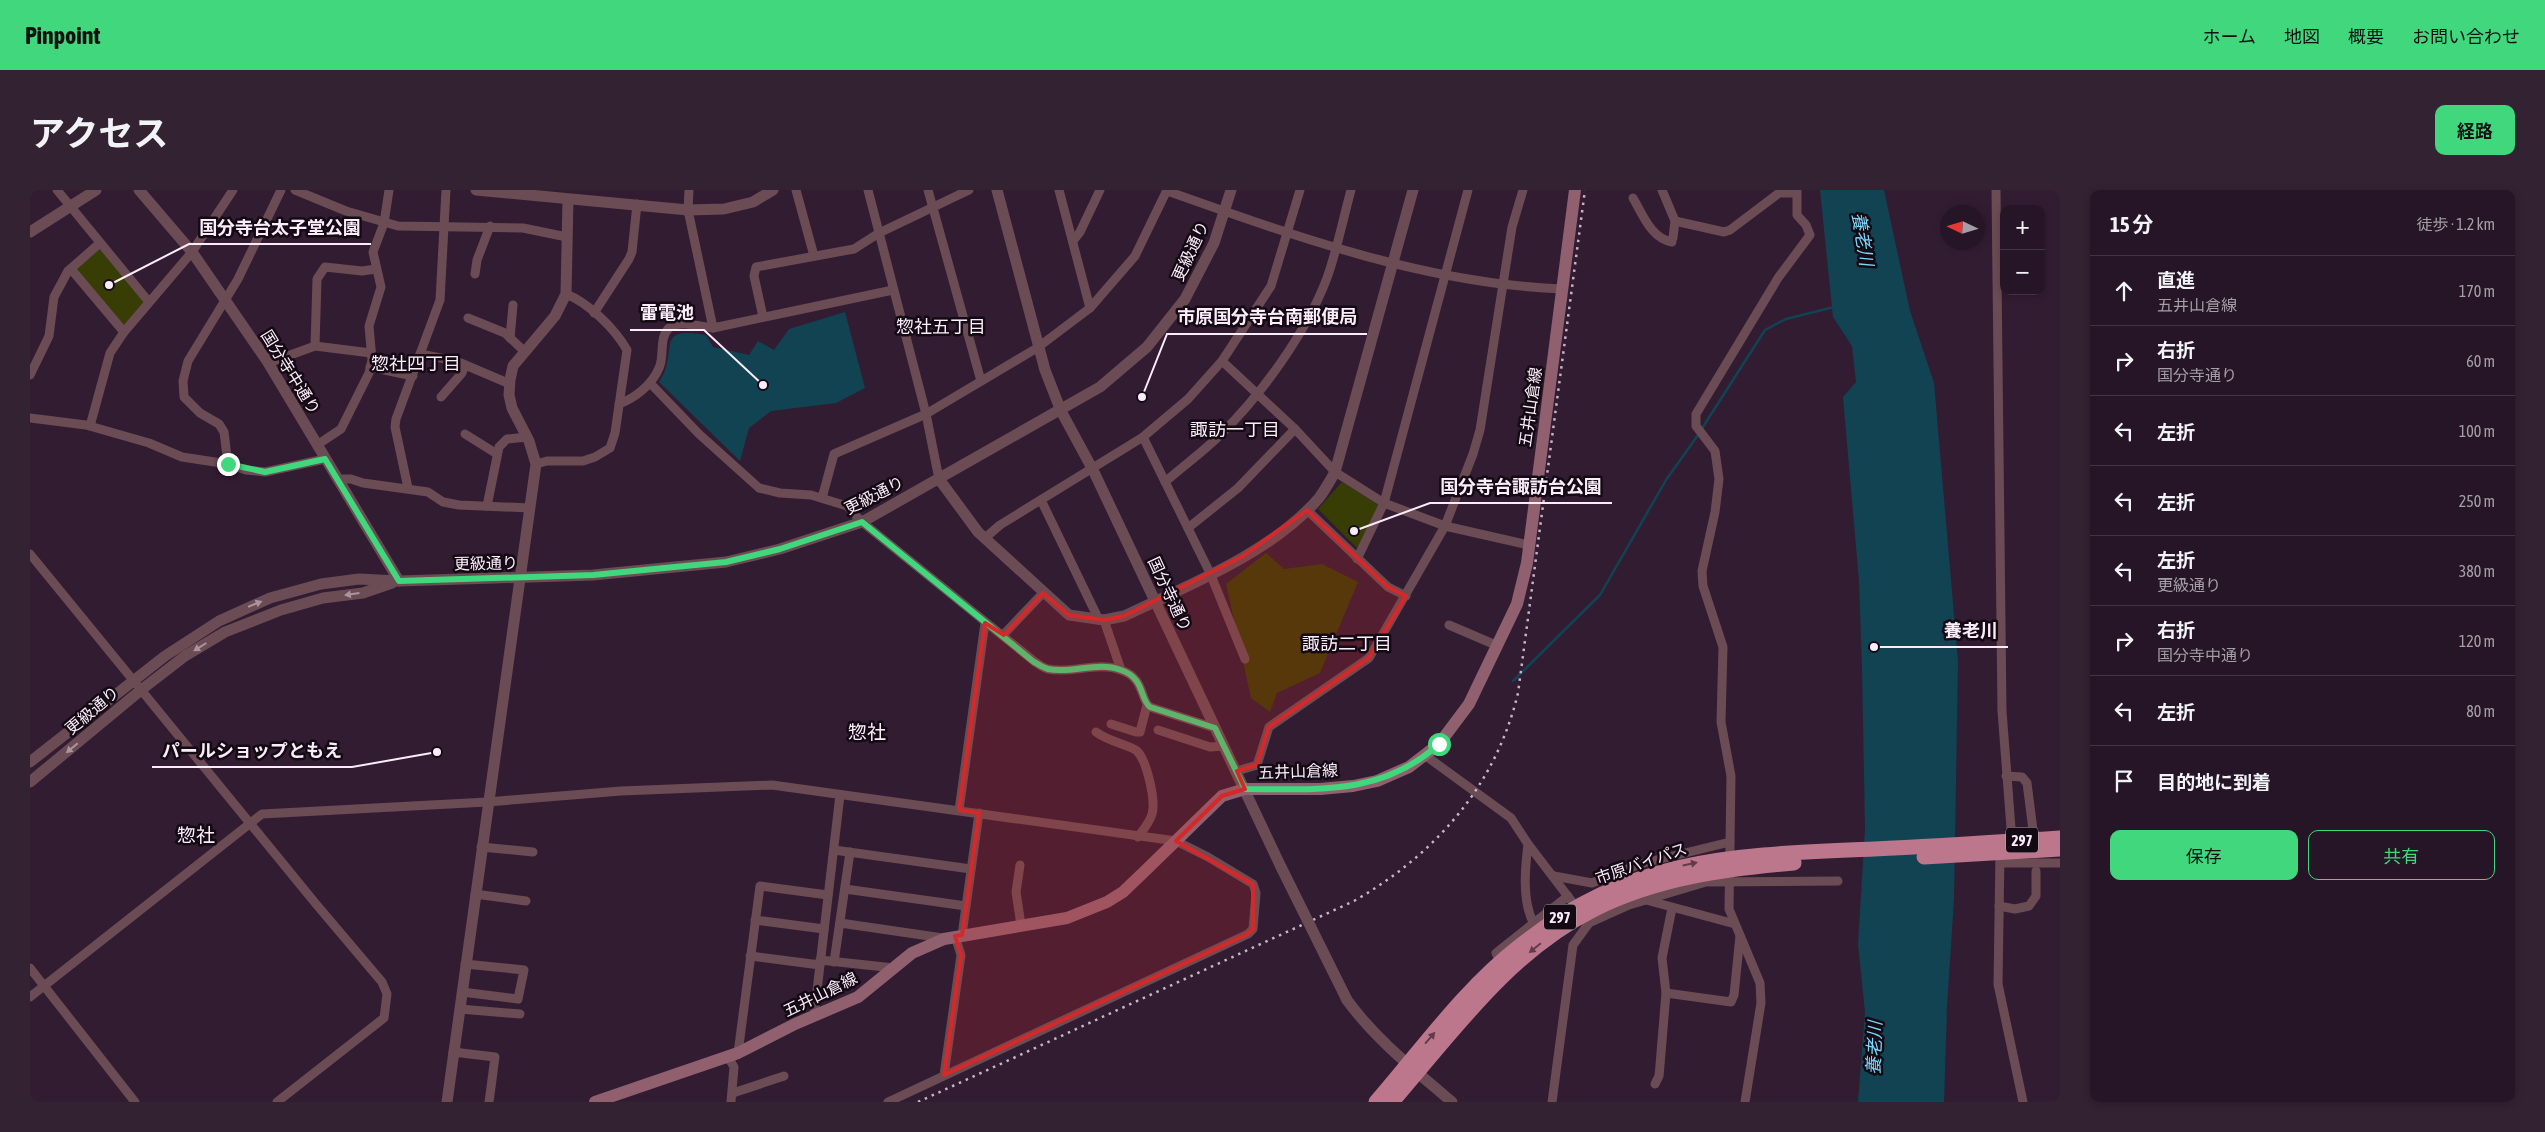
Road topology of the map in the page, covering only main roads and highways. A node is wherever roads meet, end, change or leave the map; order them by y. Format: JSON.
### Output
{"nodes":[{"id":1,"x":1575,"y":190,"type":"edge"},
{"id":2,"x":2060,"y":838,"type":"edge"},
{"id":3,"x":1984,"y":849,"type":"junction"},
{"id":4,"x":2060,"y":849,"type":"edge"},
{"id":5,"x":1729,"y":862,"type":"junction"},
{"id":6,"x":1413,"y":1068,"type":"junction"},
{"id":7,"x":595,"y":1102,"type":"edge"},
{"id":8,"x":1376,"y":1102,"type":"edge"},
{"id":9,"x":1392,"y":1102,"type":"edge"}],
"edges":[{"from":1,"to":7,"type":"main road","name":"五井山倉線"},
{"from":2,"to":3,"type":"highway","name":"市原バイパス","number":"297"},
{"from":3,"to":4,"type":"highway","name":"市原バイパス","number":"297"},
{"from":3,"to":5,"type":"highway","name":"市原バイパス","number":"297"},
{"from":5,"to":6,"type":"highway","name":"市原バイパス","number":"297","one_way":true},
{"from":6,"to":5,"type":"highway","name":"市原バイパス","number":"297","one_way":true},
{"from":6,"to":8,"type":"highway","name":"市原バイパス","number":"297"},
{"from":6,"to":9,"type":"highway","name":"市原バイパス","number":"297"}]}
